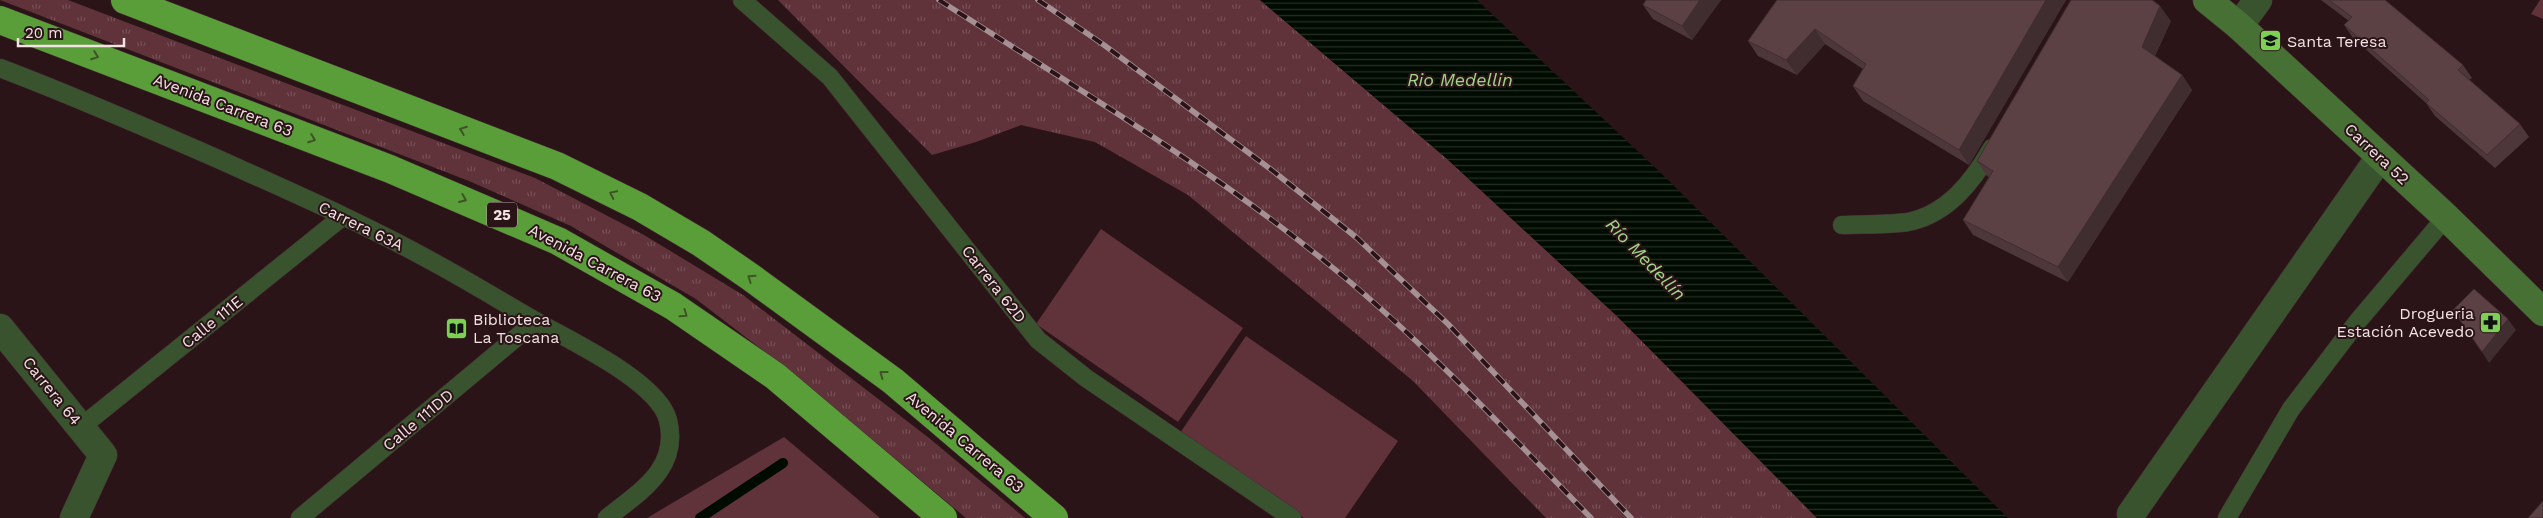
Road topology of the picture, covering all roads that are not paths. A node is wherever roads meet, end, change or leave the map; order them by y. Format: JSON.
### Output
{"nodes":[{"id":1,"x":125,"y":0,"type":"edge"},
{"id":2,"x":742,"y":0,"type":"edge"},
{"id":3,"x":2207,"y":0,"type":"edge"},
{"id":4,"x":2258,"y":0,"type":"edge"},
{"id":5,"x":0,"y":20,"type":"edge"},
{"id":6,"x":2239,"y":26,"type":"junction"},
{"id":7,"x":0,"y":68,"type":"edge"},
{"id":8,"x":2001,"y":132,"type":"edge"},
{"id":9,"x":2380,"y":157,"type":"junction"},
{"id":10,"x":342,"y":217,"type":"junction"},
{"id":11,"x":2446,"y":217,"type":"junction"},
{"id":12,"x":1842,"y":225,"type":"dead end"},
{"id":13,"x":2543,"y":312,"type":"edge"},
{"id":14,"x":536,"y":322,"type":"junction"},
{"id":15,"x":0,"y":328,"type":"edge"},
{"id":16,"x":81,"y":428,"type":"junction"},
{"id":17,"x":2131,"y":514,"type":"dead end"},
{"id":18,"x":74,"y":518,"type":"edge"},
{"id":19,"x":300,"y":518,"type":"edge"},
{"id":20,"x":607,"y":518,"type":"edge"},
{"id":21,"x":943,"y":518,"type":"edge"},
{"id":22,"x":1054,"y":518,"type":"edge"},
{"id":23,"x":1292,"y":518,"type":"edge"},
{"id":24,"x":2227,"y":518,"type":"edge"}],
"edges":[{"from":22,"to":1,"type":"highway","name":"Avenida Carrera 63","one_way":true},
{"from":2,"to":23,"type":"lane","name":"Carrera 62D"},
{"from":3,"to":6,"type":"main road","name":"Carrera 52"},
{"from":4,"to":6,"type":"street"},
{"from":5,"to":21,"type":"highway","name":"Avenida Carrera 63","number":"25","one_way":true},
{"from":6,"to":9,"type":"main road","name":"Carrera 52"},
{"from":7,"to":10,"type":"lane","name":"Carrera 63A"},
{"from":8,"to":12,"type":"lane"},
{"from":9,"to":11,"type":"main road","name":"Carrera 52"},
{"from":9,"to":17,"type":"street"},
{"from":10,"to":14,"type":"lane","name":"Carrera 63A"},
{"from":10,"to":16,"type":"lane","name":"Calle 111E"},
{"from":11,"to":13,"type":"main road","name":"Carrera 52"},
{"from":11,"to":24,"type":"lane"},
{"from":14,"to":19,"type":"lane","name":"Calle 111DD"},
{"from":14,"to":20,"type":"lane","name":"Carrera 63A"},
{"from":15,"to":16,"type":"street","name":"Carrera 64"},
{"from":16,"to":18,"type":"street","name":"Carrera 64"}]}
